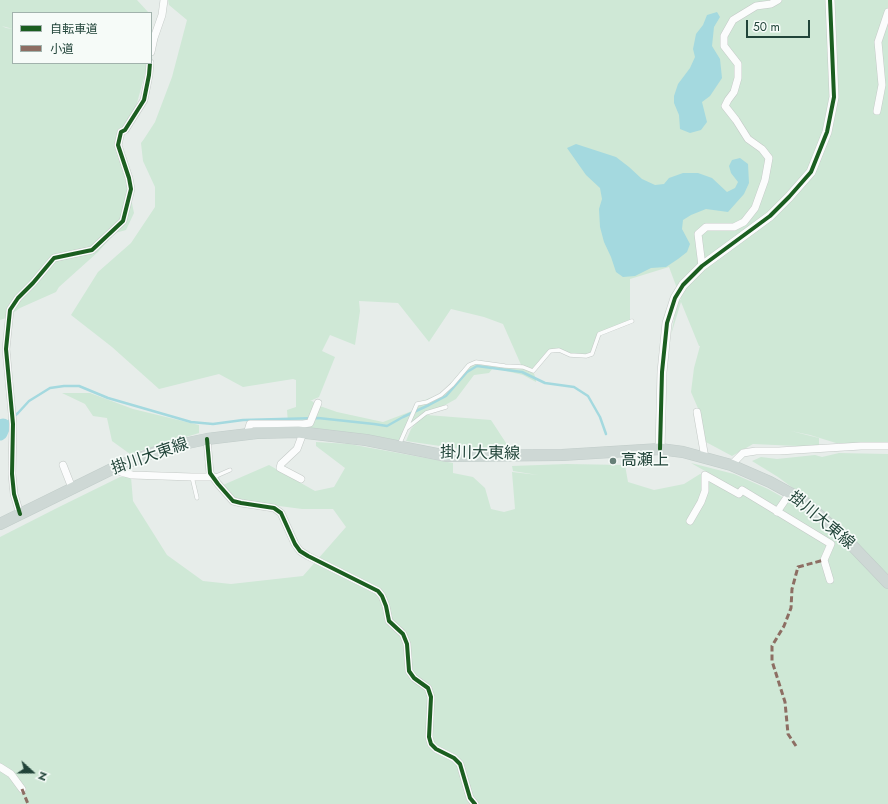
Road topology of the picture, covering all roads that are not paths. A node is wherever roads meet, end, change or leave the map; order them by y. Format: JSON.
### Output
{"nodes":[{"id":1,"x":164,"y":0,"type":"edge"},
{"id":2,"x":778,"y":0,"type":"edge"},
{"id":3,"x":830,"y":0,"type":"edge"},
{"id":4,"x":888,"y":12,"type":"edge"},
{"id":5,"x":152,"y":47,"type":"edge"},
{"id":6,"x":150,"y":64,"type":"edge"},
{"id":7,"x":877,"y":111,"type":"dead end"},
{"id":8,"x":702,"y":266,"type":"junction"},
{"id":9,"x":632,"y":321,"type":"dead end"},
{"id":10,"x":3,"y":349,"type":"edge"},
{"id":11,"x":318,"y":403,"type":"dead end"},
{"id":12,"x":446,"y":407,"type":"dead end"},
{"id":13,"x":697,"y":412,"type":"dead end"},
{"id":14,"x":406,"y":429,"type":"junction"},
{"id":15,"x":303,"y":433,"type":"junction"},
{"id":16,"x":247,"y":434,"type":"junction"},
{"id":17,"x":207,"y":439,"type":"junction"},
{"id":18,"x":398,"y":446,"type":"junction"},
{"id":19,"x":888,"y":446,"type":"edge"},
{"id":20,"x":660,"y":449,"type":"junction"},
{"id":21,"x":705,"y":458,"type":"junction"},
{"id":22,"x":63,"y":465,"type":"dead end"},
{"id":23,"x":731,"y":465,"type":"junction"},
{"id":24,"x":115,"y":467,"type":"junction"},
{"id":25,"x":230,"y":470,"type":"dead end"},
{"id":26,"x":214,"y":477,"type":"junction"},
{"id":27,"x":192,"y":478,"type":"junction"},
{"id":28,"x":300,"y":479,"type":"dead end"},
{"id":29,"x":72,"y":488,"type":"junction"},
{"id":30,"x":790,"y":493,"type":"junction"},
{"id":31,"x":197,"y":498,"type":"dead end"},
{"id":32,"x":777,"y":512,"type":"junction"},
{"id":33,"x":20,"y":514,"type":"junction"},
{"id":34,"x":690,"y":521,"type":"dead end"},
{"id":35,"x":0,"y":524,"type":"edge"},
{"id":36,"x":830,"y":580,"type":"dead end"},
{"id":37,"x":888,"y":583,"type":"edge"},
{"id":38,"x":0,"y":768,"type":"edge"},
{"id":39,"x":22,"y":789,"type":"dead end"},
{"id":40,"x":475,"y":804,"type":"edge"}],
"edges":[{"from":1,"to":5,"type":"street"},
{"from":2,"to":8,"type":"street"},
{"from":3,"to":8,"type":"street"},
{"from":4,"to":7,"type":"street"},
{"from":6,"to":10,"type":"street"},
{"from":8,"to":20,"type":"street"},
{"from":9,"to":14,"type":"lane"},
{"from":10,"to":33,"type":"street"},
{"from":11,"to":16,"type":"street"},
{"from":12,"to":14,"type":"lane"},
{"from":13,"to":21,"type":"street"},
{"from":14,"to":18,"type":"lane"},
{"from":15,"to":16,"type":"main road","name":"掛川大東線"},
{"from":15,"to":18,"type":"main road","name":"掛川大東線"},
{"from":15,"to":28,"type":"street"},
{"from":16,"to":17,"type":"main road","name":"掛川大東線"},
{"from":17,"to":24,"type":"main road","name":"掛川大東線"},
{"from":17,"to":26,"type":"street"},
{"from":18,"to":20,"type":"main road","name":"掛川大東線"},
{"from":19,"to":23,"type":"street"},
{"from":20,"to":21,"type":"main road","name":"掛川大東線"},
{"from":21,"to":23,"type":"main road","name":"掛川大東線"},
{"from":22,"to":29,"type":"street"},
{"from":23,"to":30,"type":"main road","name":"掛川大東線"},
{"from":24,"to":27,"type":"street"},
{"from":24,"to":29,"type":"main road","name":"掛川大東線"},
{"from":25,"to":26,"type":"lane"},
{"from":26,"to":27,"type":"street"},
{"from":26,"to":40,"type":"street"},
{"from":27,"to":31,"type":"lane"},
{"from":29,"to":33,"type":"main road","name":"掛川大東線"},
{"from":30,"to":32,"type":"street"},
{"from":30,"to":37,"type":"main road","name":"掛川大東線"},
{"from":32,"to":34,"type":"street"},
{"from":32,"to":36,"type":"street"},
{"from":33,"to":35,"type":"main road","name":"掛川大東線"},
{"from":38,"to":39,"type":"street"}]}
